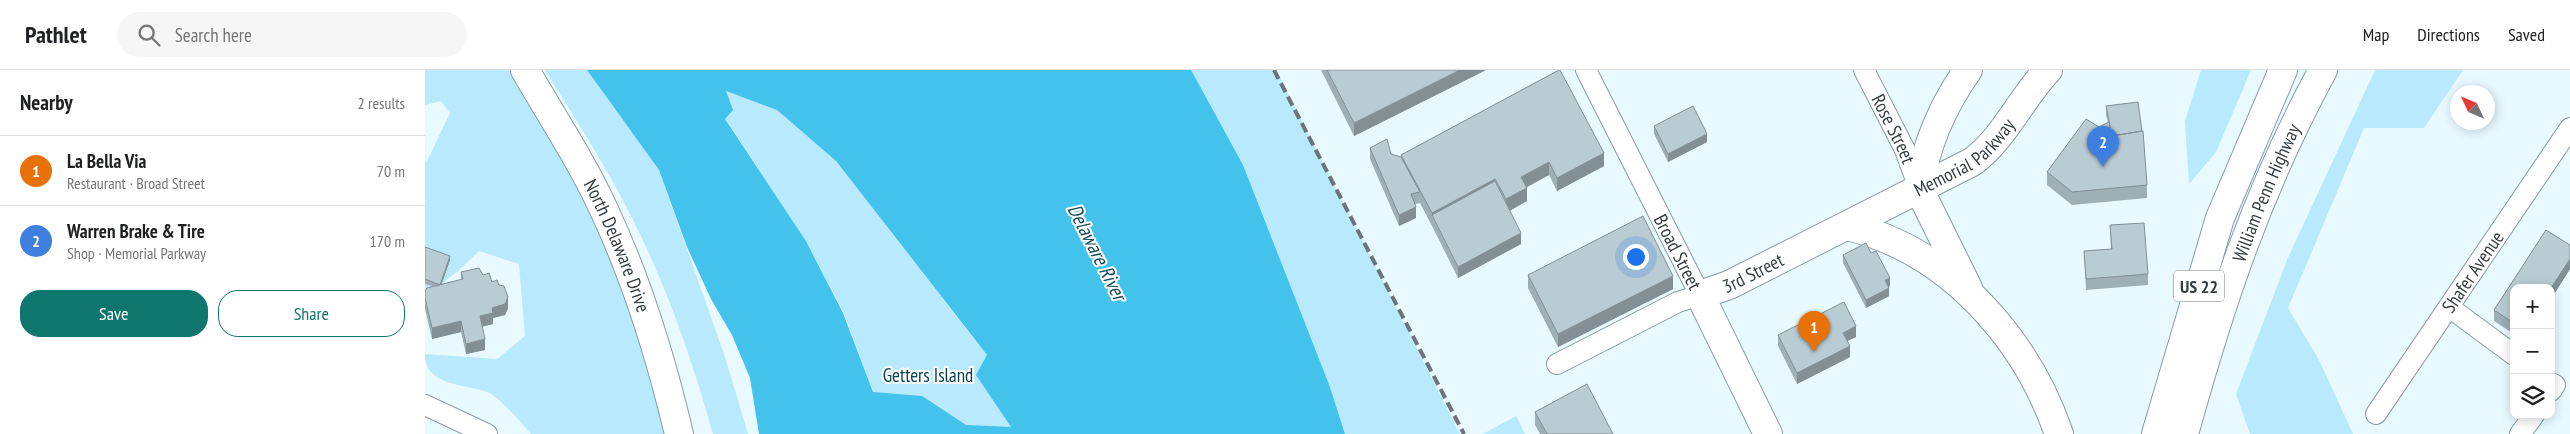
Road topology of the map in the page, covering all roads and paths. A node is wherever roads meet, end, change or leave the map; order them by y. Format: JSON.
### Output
{"nodes":[{"id":1,"x":525,"y":70,"type":"edge"},
{"id":2,"x":1586,"y":70,"type":"edge"},
{"id":3,"x":1864,"y":70,"type":"edge"},
{"id":4,"x":1968,"y":70,"type":"edge"},
{"id":5,"x":2048,"y":70,"type":"edge"},
{"id":6,"x":2283,"y":70,"type":"edge"},
{"id":7,"x":2323,"y":70,"type":"edge"},
{"id":8,"x":2570,"y":128,"type":"edge"},
{"id":9,"x":1919,"y":189,"type":"junction"},
{"id":10,"x":1847,"y":226,"type":"junction"},
{"id":11,"x":1699,"y":295,"type":"junction"},
{"id":12,"x":1973,"y":297,"type":"junction"},
{"id":13,"x":2449,"y":307,"type":"junction"},
{"id":14,"x":2510,"y":352,"type":"edge"},
{"id":15,"x":1557,"y":364,"type":"dead end"},
{"id":16,"x":425,"y":405,"type":"edge"},
{"id":17,"x":2375,"y":414,"type":"dead end"},
{"id":18,"x":2531,"y":419,"type":"edge"},
{"id":19,"x":487,"y":434,"type":"edge"},
{"id":20,"x":679,"y":434,"type":"edge"},
{"id":21,"x":1768,"y":434,"type":"edge"},
{"id":22,"x":2059,"y":434,"type":"edge"},
{"id":23,"x":2155,"y":434,"type":"edge"},
{"id":24,"x":2184,"y":434,"type":"edge"},
{"id":25,"x":2520,"y":434,"type":"edge"}],
"edges":[{"from":1,"to":20,"type":"main road","name":"North Delaware Drive"},
{"from":2,"to":11,"type":"street","name":"Broad Street"},
{"from":3,"to":9,"type":"street","name":"Rose Street"},
{"from":4,"to":9,"type":"main road","name":"Memorial Parkway"},
{"from":5,"to":9,"type":"main road","name":"Memorial Parkway"},
{"from":6,"to":23,"type":"main road","name":"William Penn Highway","number":"US 22"},
{"from":7,"to":24,"type":"main road","name":"William Penn Highway","number":"US 22"},
{"from":8,"to":13,"type":"street","name":"Shafer Avenue"},
{"from":9,"to":10,"type":"main road","name":"3rd Street"},
{"from":9,"to":12,"type":"main road"},
{"from":10,"to":11,"type":"main road","name":"3rd Street"},
{"from":10,"to":12,"type":"main road"},
{"from":11,"to":15,"type":"street","name":"3rd Street"},
{"from":11,"to":21,"type":"main road","name":"Broad Street"},
{"from":12,"to":22,"type":"main road"},
{"from":13,"to":14,"type":"street"},
{"from":13,"to":17,"type":"street","name":"Shafer Avenue"},
{"from":16,"to":19,"type":"street"},
{"from":18,"to":25,"type":"street"}]}
